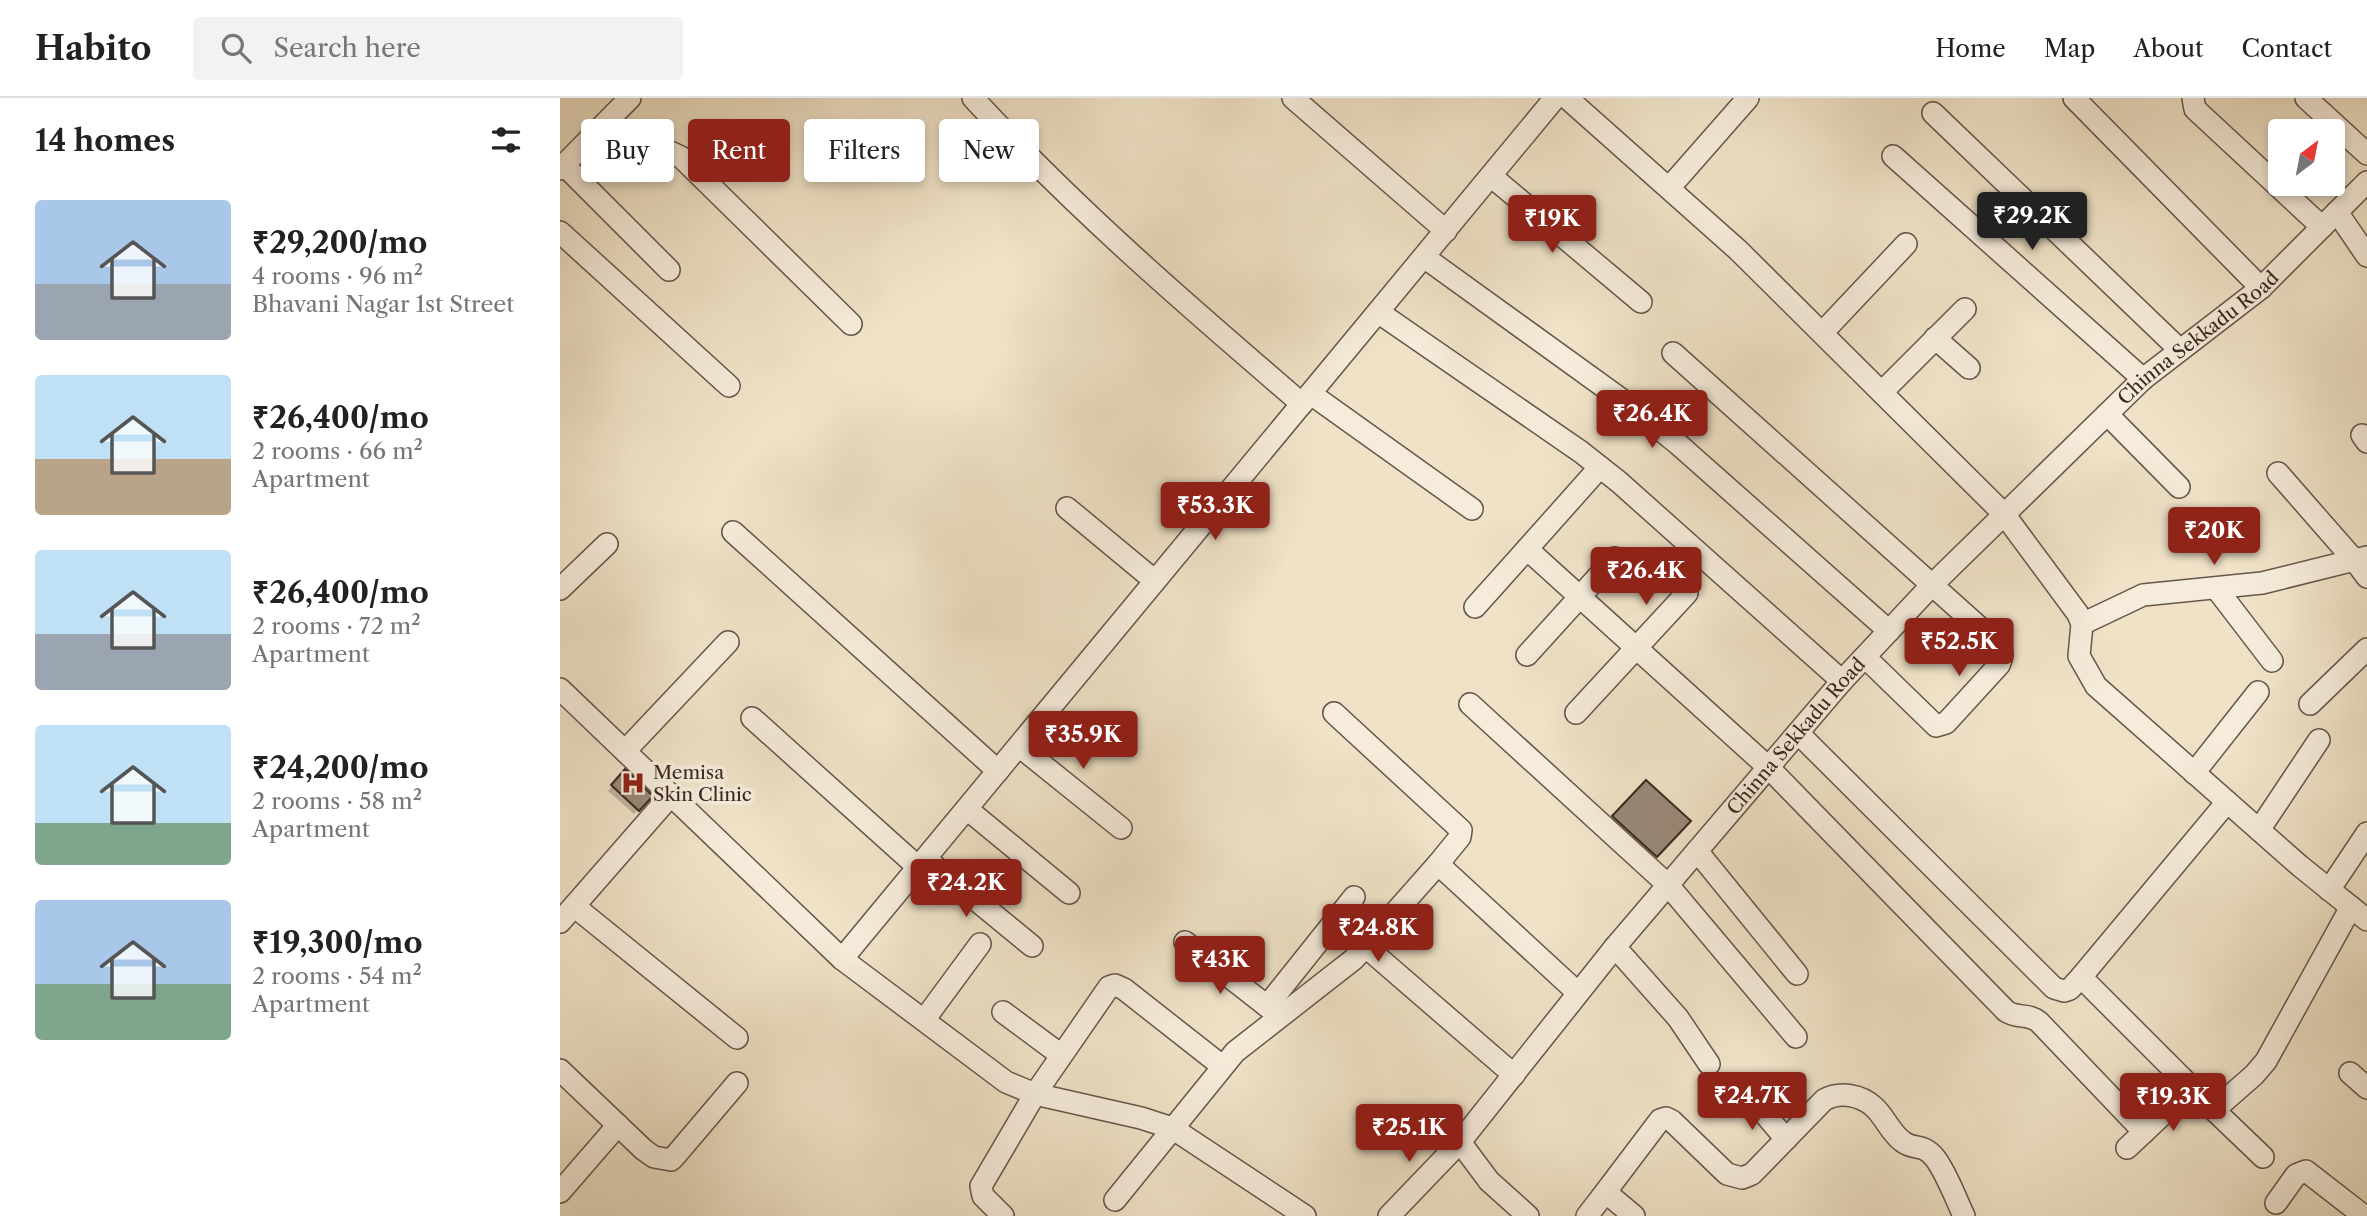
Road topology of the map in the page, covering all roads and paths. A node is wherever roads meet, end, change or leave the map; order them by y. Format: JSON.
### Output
{"nodes":[{"id":1,"x":630,"y":98,"type":"edge"},
{"id":2,"x":973,"y":98,"type":"edge"},
{"id":3,"x":1293,"y":98,"type":"edge"},
{"id":4,"x":1555,"y":98,"type":"edge"},
{"id":5,"x":1567,"y":98,"type":"edge"},
{"id":6,"x":1748,"y":98,"type":"edge"},
{"id":7,"x":2074,"y":98,"type":"edge"},
{"id":8,"x":2193,"y":98,"type":"edge"},
{"id":9,"x":2306,"y":98,"type":"edge"},
{"id":10,"x":1933,"y":113,"type":"dead end"},
{"id":11,"x":610,"y":119,"type":"edge"},
{"id":12,"x":581,"y":148,"type":"edge"},
{"id":13,"x":674,"y":154,"type":"edge"},
{"id":14,"x":2367,"y":154,"type":"edge"},
{"id":15,"x":1894,"y":156,"type":"dead end"},
{"id":16,"x":562,"y":167,"type":"edge"},
{"id":17,"x":1491,"y":176,"type":"junction"},
{"id":18,"x":2367,"y":182,"type":"edge"},
{"id":19,"x":1669,"y":188,"type":"junction"},
{"id":20,"x":2329,"y":220,"type":"junction"},
{"id":21,"x":1446,"y":231,"type":"junction"},
{"id":22,"x":560,"y":232,"type":"edge"},
{"id":23,"x":1906,"y":244,"type":"dead end"},
{"id":24,"x":2367,"y":256,"type":"edge"},
{"id":25,"x":1424,"y":257,"type":"junction"},
{"id":26,"x":669,"y":270,"type":"dead end"},
{"id":27,"x":2261,"y":288,"type":"junction"},
{"id":28,"x":1641,"y":302,"type":"dead end"},
{"id":29,"x":1965,"y":309,"type":"dead end"},
{"id":30,"x":1378,"y":313,"type":"junction"},
{"id":31,"x":851,"y":324,"type":"dead end"},
{"id":32,"x":1823,"y":332,"type":"junction"},
{"id":33,"x":1935,"y":338,"type":"junction"},
{"id":34,"x":2180,"y":350,"type":"junction"},
{"id":35,"x":1673,"y":353,"type":"dead end"},
{"id":36,"x":1969,"y":368,"type":"dead end"},
{"id":37,"x":2143,"y":379,"type":"junction"},
{"id":38,"x":729,"y":386,"type":"dead end"},
{"id":39,"x":1882,"y":392,"type":"junction"},
{"id":40,"x":1306,"y":399,"type":"junction"},
{"id":41,"x":2107,"y":414,"type":"junction"},
{"id":42,"x":1600,"y":467,"type":"junction"},
{"id":43,"x":2278,"y":473,"type":"dead end"},
{"id":44,"x":2179,"y":487,"type":"dead end"},
{"id":45,"x":1067,"y":508,"type":"dead end"},
{"id":46,"x":1472,"y":509,"type":"dead end"},
{"id":47,"x":2004,"y":514,"type":"junction"},
{"id":48,"x":733,"y":532,"type":"dead end"},
{"id":49,"x":607,"y":544,"type":"dead end"},
{"id":50,"x":1527,"y":549,"type":"junction"},
{"id":51,"x":1615,"y":558,"type":"dead end"},
{"id":52,"x":2363,"y":565,"type":"edge"},
{"id":53,"x":1155,"y":581,"type":"junction"},
{"id":54,"x":563,"y":582,"type":"edge"},
{"id":55,"x":1931,"y":586,"type":"junction"},
{"id":56,"x":2216,"y":588,"type":"junction"},
{"id":57,"x":1687,"y":593,"type":"dead end"},
{"id":58,"x":1579,"y":597,"type":"junction"},
{"id":59,"x":1475,"y":607,"type":"dead end"},
{"id":60,"x":2081,"y":624,"type":"junction"},
{"id":61,"x":1889,"y":631,"type":"junction"},
{"id":62,"x":728,"y":642,"type":"dead end"},
{"id":63,"x":1637,"y":648,"type":"junction"},
{"id":64,"x":2367,"y":649,"type":"edge"},
{"id":65,"x":1527,"y":655,"type":"dead end"},
{"id":66,"x":1864,"y":657,"type":"junction"},
{"id":67,"x":2272,"y":660,"type":"dead end"},
{"id":68,"x":1842,"y":681,"type":"junction"},
{"id":69,"x":560,"y":689,"type":"edge"},
{"id":70,"x":2258,"y":692,"type":"dead end"},
{"id":71,"x":1470,"y":704,"type":"dead end"},
{"id":72,"x":2310,"y":704,"type":"dead end"},
{"id":73,"x":1334,"y":713,"type":"dead end"},
{"id":74,"x":1576,"y":713,"type":"dead end"},
{"id":75,"x":752,"y":718,"type":"dead end"},
{"id":76,"x":1798,"y":733,"type":"junction"},
{"id":77,"x":2319,"y":740,"type":"dead end"},
{"id":78,"x":1019,"y":746,"type":"junction"},
{"id":79,"x":625,"y":751,"type":"junction"},
{"id":80,"x":1769,"y":768,"type":"junction"},
{"id":81,"x":998,"y":771,"type":"junction"},
{"id":82,"x":2194,"y":773,"type":"junction"},
{"id":83,"x":671,"y":795,"type":"junction"},
{"id":84,"x":2227,"y":802,"type":"junction"},
{"id":85,"x":967,"y":809,"type":"junction"},
{"id":86,"x":1121,"y":828,"type":"dead end"},
{"id":87,"x":2259,"y":830,"type":"junction"},
{"id":88,"x":2367,"y":833,"type":"edge"},
{"id":89,"x":1697,"y":851,"type":"junction"},
{"id":90,"x":922,"y":863,"type":"junction"},
{"id":91,"x":1438,"y":864,"type":"junction"},
{"id":92,"x":1668,"y":886,"type":"junction"},
{"id":93,"x":2329,"y":890,"type":"junction"},
{"id":94,"x":1069,"y":893,"type":"dead end"},
{"id":95,"x":1354,"y":897,"type":"dead end"},
{"id":96,"x":574,"y":906,"type":"junction"},
{"id":97,"x":2359,"y":913,"type":"edge"},
{"id":98,"x":560,"y":922,"type":"edge"},
{"id":99,"x":1185,"y":942,"type":"dead end"},
{"id":100,"x":979,"y":944,"type":"dead end"},
{"id":101,"x":1032,"y":946,"type":"dead end"},
{"id":102,"x":1366,"y":947,"type":"junction"},
{"id":103,"x":1615,"y":947,"type":"junction"},
{"id":104,"x":842,"y":959,"type":"junction"},
{"id":105,"x":1797,"y":974,"type":"dead end"},
{"id":106,"x":2081,"y":977,"type":"junction"},
{"id":107,"x":1578,"y":993,"type":"junction"},
{"id":108,"x":1273,"y":1011,"type":"junction"},
{"id":109,"x":1003,"y":1012,"type":"dead end"},
{"id":110,"x":924,"y":1020,"type":"junction"},
{"id":111,"x":1796,"y":1037,"type":"dead end"},
{"id":112,"x":737,"y":1038,"type":"dead end"},
{"id":113,"x":1061,"y":1055,"type":"junction"},
{"id":114,"x":1709,"y":1064,"type":"dead end"},
{"id":115,"x":1222,"y":1066,"type":"junction"},
{"id":116,"x":560,"y":1070,"type":"edge"},
{"id":117,"x":2350,"y":1073,"type":"dead end"},
{"id":118,"x":1514,"y":1075,"type":"junction"},
{"id":119,"x":737,"y":1083,"type":"dead end"},
{"id":120,"x":2191,"y":1088,"type":"junction"},
{"id":121,"x":2367,"y":1088,"type":"edge"},
{"id":122,"x":1035,"y":1094,"type":"junction"},
{"id":123,"x":1751,"y":1098,"type":"dead end"},
{"id":124,"x":2214,"y":1110,"type":"junction"},
{"id":125,"x":618,"y":1125,"type":"junction"},
{"id":126,"x":1172,"y":1128,"type":"junction"},
{"id":127,"x":2144,"y":1132,"type":"junction"},
{"id":128,"x":1786,"y":1139,"type":"junction"},
{"id":129,"x":1460,"y":1142,"type":"junction"},
{"id":130,"x":2127,"y":1148,"type":"dead end"},
{"id":131,"x":2263,"y":1157,"type":"dead end"},
{"id":132,"x":560,"y":1192,"type":"edge"},
{"id":133,"x":1601,"y":1198,"type":"junction"},
{"id":134,"x":1115,"y":1200,"type":"dead end"},
{"id":135,"x":2276,"y":1203,"type":"dead end"},
{"id":136,"x":1003,"y":1216,"type":"edge"},
{"id":137,"x":1305,"y":1216,"type":"edge"},
{"id":138,"x":1389,"y":1216,"type":"edge"},
{"id":139,"x":1528,"y":1216,"type":"edge"},
{"id":140,"x":1587,"y":1216,"type":"edge"},
{"id":141,"x":1634,"y":1216,"type":"edge"},
{"id":142,"x":1964,"y":1216,"type":"edge"},
{"id":143,"x":2364,"y":1216,"type":"edge"}],
"edges":[{"from":1,"to":11,"type":"street"},
{"from":2,"to":40,"type":"street"},
{"from":3,"to":21,"type":"street"},
{"from":4,"to":17,"type":"street"},
{"from":5,"to":19,"type":"street"},
{"from":6,"to":19,"type":"street"},
{"from":7,"to":27,"type":"street"},
{"from":8,"to":20,"type":"street"},
{"from":9,"to":14,"type":"street"},
{"from":10,"to":34,"type":"street"},
{"from":12,"to":16,"type":"street"},
{"from":13,"to":31,"type":"street"},
{"from":15,"to":37,"type":"street"},
{"from":16,"to":26,"type":"street"},
{"from":17,"to":21,"type":"street"},
{"from":17,"to":28,"type":"street"},
{"from":18,"to":20,"type":"street","name":"Chinna Sekkadu Road"},
{"from":19,"to":32,"type":"street"},
{"from":20,"to":24,"type":"street"},
{"from":20,"to":27,"type":"street","name":"Chinna Sekkadu Road"},
{"from":21,"to":25,"type":"street"},
{"from":22,"to":38,"type":"street"},
{"from":23,"to":32,"type":"street"},
{"from":25,"to":30,"type":"street"},
{"from":25,"to":61,"type":"street"},
{"from":27,"to":34,"type":"street","name":"Chinna Sekkadu Road"},
{"from":29,"to":33,"type":"street"},
{"from":30,"to":40,"type":"street"},
{"from":30,"to":42,"type":"street"},
{"from":32,"to":39,"type":"street"},
{"from":33,"to":36,"type":"street"},
{"from":33,"to":39,"type":"street"},
{"from":34,"to":37,"type":"street","name":"Chinna Sekkadu Road"},
{"from":35,"to":55,"type":"street"},
{"from":37,"to":41,"type":"street","name":"Chinna Sekkadu Road"},
{"from":39,"to":47,"type":"street"},
{"from":40,"to":46,"type":"street"},
{"from":40,"to":53,"type":"street"},
{"from":41,"to":44,"type":"street"},
{"from":41,"to":47,"type":"street","name":"Chinna Sekkadu Road"},
{"from":42,"to":50,"type":"street"},
{"from":42,"to":68,"type":"street"},
{"from":43,"to":52,"type":"street"},
{"from":45,"to":53,"type":"street"},
{"from":47,"to":55,"type":"street","name":"Chinna Sekkadu Road"},
{"from":47,"to":60,"type":"street"},
{"from":48,"to":81,"type":"street"},
{"from":49,"to":54,"type":"street"},
{"from":50,"to":58,"type":"street"},
{"from":50,"to":59,"type":"street"},
{"from":51,"to":58,"type":"street"},
{"from":52,"to":56,"type":"street"},
{"from":53,"to":78,"type":"street"},
{"from":55,"to":61,"type":"street","name":"Chinna Sekkadu Road"},
{"from":55,"to":66,"type":"street"},
{"from":56,"to":60,"type":"street"},
{"from":56,"to":67,"type":"street"},
{"from":57,"to":63,"type":"street"},
{"from":58,"to":63,"type":"street"},
{"from":58,"to":65,"type":"street"},
{"from":60,"to":82,"type":"street"},
{"from":61,"to":66,"type":"street","name":"Chinna Sekkadu Road"},
{"from":62,"to":79,"type":"street"},
{"from":63,"to":74,"type":"street"},
{"from":63,"to":80,"type":"street"},
{"from":64,"to":72,"type":"street"},
{"from":66,"to":68,"type":"street","name":"Chinna Sekkadu Road"},
{"from":68,"to":76,"type":"street","name":"Chinna Sekkadu Road"},
{"from":69,"to":79,"type":"street"},
{"from":70,"to":82,"type":"street"},
{"from":71,"to":92,"type":"street"},
{"from":73,"to":91,"type":"street"},
{"from":75,"to":90,"type":"street"},
{"from":76,"to":80,"type":"street","name":"Chinna Sekkadu Road"},
{"from":76,"to":106,"type":"street"},
{"from":77,"to":87,"type":"street"},
{"from":78,"to":81,"type":"street"},
{"from":78,"to":86,"type":"street"},
{"from":79,"to":83,"type":"street"},
{"from":80,"to":89,"type":"street","name":"Chinna Sekkadu Road"},
{"from":80,"to":127,"type":"street"},
{"from":81,"to":85,"type":"street"},
{"from":82,"to":84,"type":"street"},
{"from":83,"to":96,"type":"street"},
{"from":83,"to":104,"type":"street"},
{"from":84,"to":87,"type":"street"},
{"from":84,"to":106,"type":"street"},
{"from":85,"to":90,"type":"street"},
{"from":85,"to":94,"type":"street"},
{"from":87,"to":93,"type":"street"},
{"from":88,"to":93,"type":"street"},
{"from":89,"to":92,"type":"street","name":"Chinna Sekkadu Road"},
{"from":89,"to":105,"type":"street"},
{"from":90,"to":101,"type":"street"},
{"from":90,"to":104,"type":"street"},
{"from":91,"to":102,"type":"street"},
{"from":91,"to":107,"type":"street"},
{"from":92,"to":103,"type":"street","name":"Chinna Sekkadu Road"},
{"from":92,"to":111,"type":"street"},
{"from":93,"to":97,"type":"street"},
{"from":95,"to":108,"type":"street"},
{"from":96,"to":98,"type":"street"},
{"from":96,"to":112,"type":"street"},
{"from":97,"to":124,"type":"street"},
{"from":99,"to":108,"type":"street"},
{"from":100,"to":110,"type":"street"},
{"from":102,"to":108,"type":"street"},
{"from":102,"to":118,"type":"street"},
{"from":103,"to":107,"type":"street","name":"Chinna Sekkadu Road"},
{"from":103,"to":114,"type":"street"},
{"from":104,"to":110,"type":"street"},
{"from":106,"to":120,"type":"street"},
{"from":107,"to":118,"type":"street","name":"Chinna Sekkadu Road"},
{"from":108,"to":115,"type":"street"},
{"from":109,"to":113,"type":"street"},
{"from":110,"to":122,"type":"street"},
{"from":113,"to":115,"type":"street"},
{"from":113,"to":122,"type":"street"},
{"from":115,"to":126,"type":"street"},
{"from":116,"to":125,"type":"street"},
{"from":117,"to":121,"type":"street"},
{"from":118,"to":129,"type":"street","name":"Chinna Sekkadu Road"},
{"from":119,"to":125,"type":"street"},
{"from":120,"to":124,"type":"street"},
{"from":120,"to":127,"type":"street"},
{"from":122,"to":126,"type":"street"},
{"from":122,"to":136,"type":"street"},
{"from":123,"to":128,"type":"street"},
{"from":124,"to":131,"type":"street"},
{"from":125,"to":132,"type":"street"},
{"from":126,"to":134,"type":"street"},
{"from":126,"to":137,"type":"street"},
{"from":127,"to":130,"type":"street"},
{"from":128,"to":133,"type":"street"},
{"from":128,"to":142,"type":"street"},
{"from":129,"to":138,"type":"street","name":"Chinna Sekkadu Road"},
{"from":129,"to":139,"type":"street"},
{"from":133,"to":140,"type":"street"},
{"from":133,"to":141,"type":"street"},
{"from":135,"to":143,"type":"street"}]}
